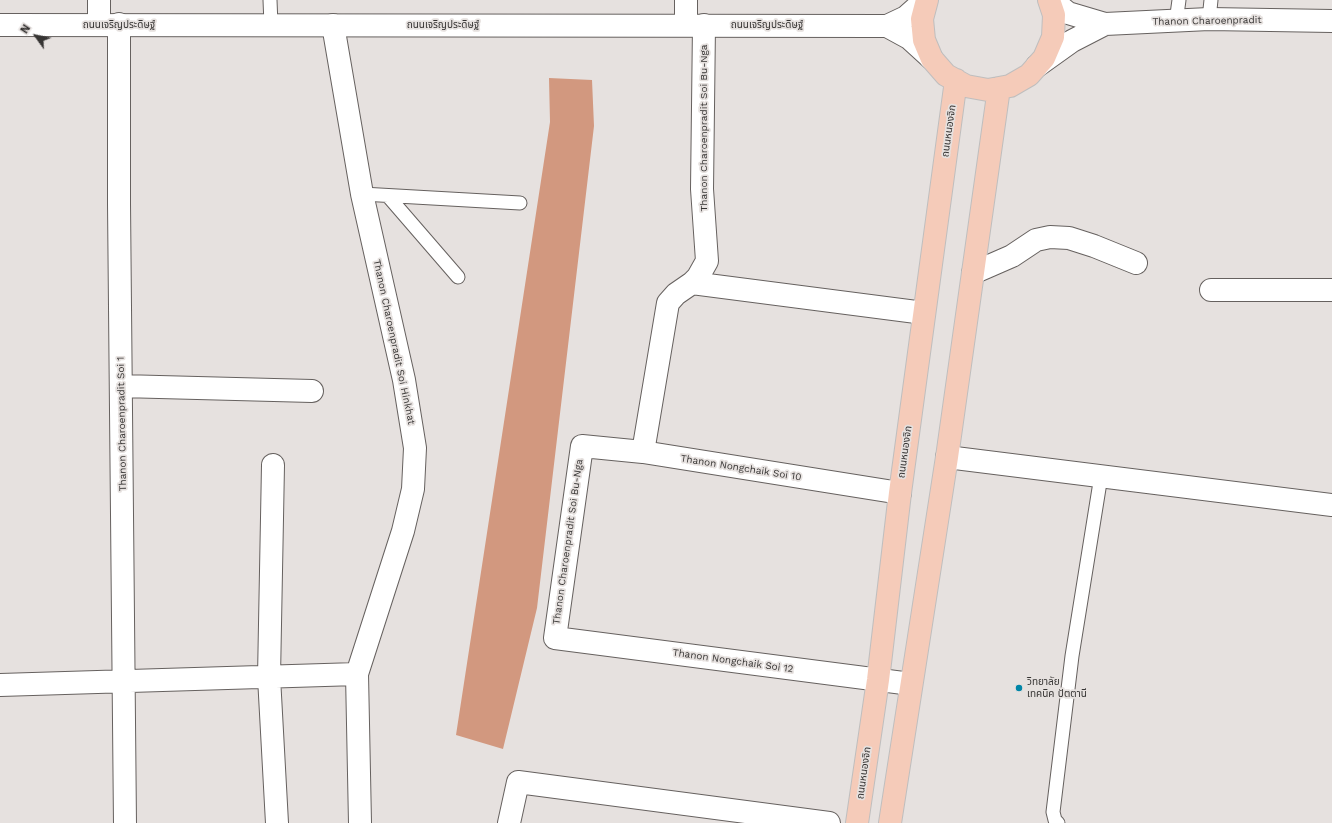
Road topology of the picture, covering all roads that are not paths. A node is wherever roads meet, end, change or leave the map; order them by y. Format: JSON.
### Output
{"nodes":[{"id":1,"x":99,"y":0,"type":"edge"},
{"id":2,"x":270,"y":0,"type":"edge"},
{"id":3,"x":686,"y":0,"type":"edge"},
{"id":4,"x":926,"y":0,"type":"edge"},
{"id":5,"x":1050,"y":0,"type":"edge"},
{"id":6,"x":1179,"y":0,"type":"edge"},
{"id":7,"x":1210,"y":10,"type":"edge"},
{"id":8,"x":1332,"y":21,"type":"edge"},
{"id":9,"x":1176,"y":22,"type":"junction"},
{"id":10,"x":1105,"y":24,"type":"junction"},
{"id":11,"x":0,"y":25,"type":"edge"},
{"id":12,"x":109,"y":25,"type":"junction"},
{"id":13,"x":271,"y":25,"type":"junction"},
{"id":14,"x":333,"y":25,"type":"junction"},
{"id":15,"x":695,"y":25,"type":"junction"},
{"id":16,"x":887,"y":26,"type":"junction"},
{"id":17,"x":932,"y":59,"type":"junction"},
{"id":18,"x":1037,"y":66,"type":"junction"},
{"id":19,"x":956,"y":80,"type":"junction"},
{"id":20,"x":999,"y":88,"type":"junction"},
{"id":21,"x":362,"y":194,"type":"junction"},
{"id":22,"x":388,"y":196,"type":"junction"},
{"id":23,"x":520,"y":203,"type":"dead end"},
{"id":24,"x":1136,"y":263,"type":"dead end"},
{"id":25,"x":973,"y":272,"type":"junction"},
{"id":26,"x":458,"y":277,"type":"dead end"},
{"id":27,"x":692,"y":283,"type":"junction"},
{"id":28,"x":1211,"y":290,"type":"dead end"},
{"id":29,"x":1332,"y":290,"type":"edge"},
{"id":30,"x":924,"y":313,"type":"junction"},
{"id":31,"x":121,"y":386,"type":"junction"},
{"id":32,"x":312,"y":391,"type":"dead end"},
{"id":33,"x":582,"y":446,"type":"joint"},
{"id":34,"x":643,"y":452,"type":"junction"},
{"id":35,"x":947,"y":457,"type":"junction"},
{"id":36,"x":272,"y":465,"type":"dead end"},
{"id":37,"x":1101,"y":476,"type":"junction"},
{"id":38,"x":900,"y":493,"type":"junction"},
{"id":39,"x":1332,"y":505,"type":"edge"},
{"id":40,"x":555,"y":638,"type":"joint"},
{"id":41,"x":357,"y":674,"type":"junction"},
{"id":42,"x":269,"y":677,"type":"junction"},
{"id":43,"x":878,"y":680,"type":"junction"},
{"id":44,"x":124,"y":681,"type":"junction"},
{"id":45,"x":911,"y":684,"type":"junction"},
{"id":46,"x":0,"y":685,"type":"edge"},
{"id":47,"x":125,"y":823,"type":"edge"},
{"id":48,"x":277,"y":823,"type":"edge"},
{"id":49,"x":360,"y":823,"type":"edge"},
{"id":50,"x":509,"y":823,"type":"edge"},
{"id":51,"x":829,"y":823,"type":"edge"},
{"id":52,"x":857,"y":823,"type":"edge"},
{"id":53,"x":890,"y":823,"type":"edge"},
{"id":54,"x":1058,"y":823,"type":"edge"}],
"edges":[{"from":1,"to":12,"type":"street","name":"Thanon Charoenpradit Soi 1"},
{"from":2,"to":13,"type":"lane"},
{"from":3,"to":15,"type":"street","name":"Thanon Charoenpradit Soi Bu-Nga"},
{"from":4,"to":16,"type":"street","name":"ถนนเจริญประดิษฐ์"},
{"from":4,"to":17,"type":"main road"},
{"from":5,"to":10,"type":"street"},
{"from":5,"to":18,"type":"main road"},
{"from":6,"to":9,"type":"lane"},
{"from":7,"to":8,"type":"street","name":"Thanon Charoenpradit"},
{"from":7,"to":9,"type":"street","name":"Thanon Charoenpradit"},
{"from":9,"to":10,"type":"street","name":"Thanon Charoenpradit"},
{"from":10,"to":18,"type":"street"},
{"from":11,"to":12,"type":"street","name":"ถนนเจริญประดิษฐ์"},
{"from":12,"to":13,"type":"street","name":"ถนนเจริญประดิษฐ์"},
{"from":12,"to":31,"type":"street","name":"Thanon Charoenpradit Soi 1"},
{"from":13,"to":14,"type":"street","name":"ถนนเจริญประดิษฐ์"},
{"from":14,"to":15,"type":"street","name":"ถนนเจริญประดิษฐ์"},
{"from":14,"to":21,"type":"street","name":"Thanon Charoenpradit Soi Hinkhat"},
{"from":15,"to":16,"type":"street","name":"ถนนเจริญประดิษฐ์"},
{"from":15,"to":27,"type":"street","name":"Thanon Charoenpradit Soi Bu-Nga"},
{"from":16,"to":17,"type":"street","name":"ถนนเจริญประดิษฐ์"},
{"from":17,"to":19,"type":"main road"},
{"from":18,"to":20,"type":"main road"},
{"from":19,"to":20,"type":"main road"},
{"from":19,"to":30,"type":"main road","name":"ถนนหนองจิก"},
{"from":20,"to":25,"type":"main road"},
{"from":21,"to":22,"type":"lane"},
{"from":21,"to":41,"type":"street","name":"Thanon Charoenpradit Soi Hinkhat"},
{"from":22,"to":23,"type":"lane"},
{"from":22,"to":26,"type":"lane"},
{"from":24,"to":25,"type":"street"},
{"from":25,"to":35,"type":"main road"},
{"from":27,"to":30,"type":"street"},
{"from":27,"to":34,"type":"street","name":"Thanon Charoenpradit Soi Bu-Nga"},
{"from":28,"to":29,"type":"street"},
{"from":30,"to":38,"type":"main road","name":"ถนนหนองจิก"},
{"from":31,"to":32,"type":"street"},
{"from":31,"to":44,"type":"street","name":"Thanon Charoenpradit Soi 1"},
{"from":33,"to":34,"type":"street","name":"Thanon Nongchaik Soi 10"},
{"from":33,"to":40,"type":"street","name":"Thanon Charoenpradit Soi Bu-Nga"},
{"from":34,"to":38,"type":"street","name":"Thanon Nongchaik Soi 10"},
{"from":35,"to":37,"type":"street"},
{"from":35,"to":45,"type":"main road"},
{"from":36,"to":42,"type":"street"},
{"from":37,"to":39,"type":"street"},
{"from":37,"to":54,"type":"lane"},
{"from":38,"to":43,"type":"main road","name":"ถนนหนองจิก"},
{"from":40,"to":43,"type":"street","name":"Thanon Nongchaik Soi 12"},
{"from":41,"to":42,"type":"street"},
{"from":41,"to":49,"type":"street","name":"Thanon Charoenpradit Soi Hinkhat"},
{"from":42,"to":44,"type":"street"},
{"from":42,"to":48,"type":"street"},
{"from":43,"to":45,"type":"street","name":"Thanon Nongchaik Soi 12"},
{"from":43,"to":52,"type":"main road","name":"ถนนหนองจิก"},
{"from":44,"to":46,"type":"street"},
{"from":44,"to":47,"type":"street","name":"Thanon Charoenpradit Soi 1"},
{"from":45,"to":53,"type":"main road"},
{"from":50,"to":51,"type":"street"}]}
